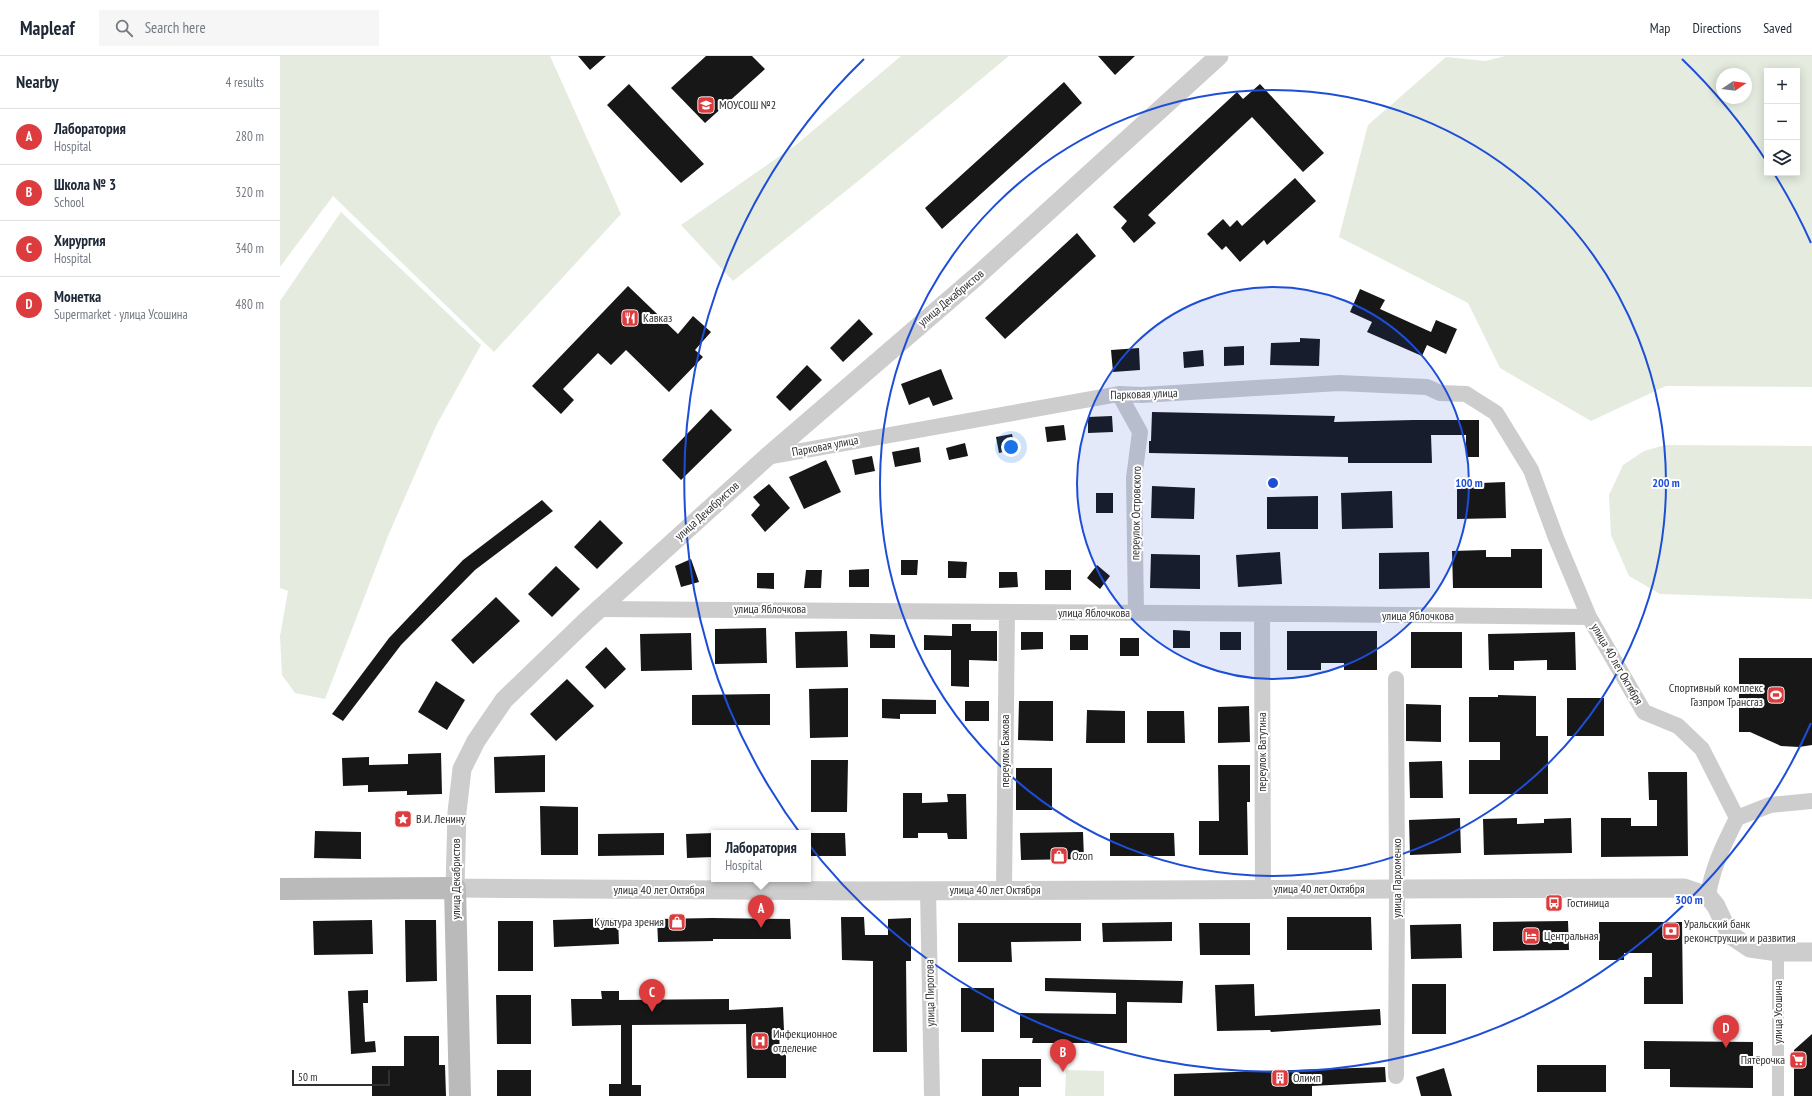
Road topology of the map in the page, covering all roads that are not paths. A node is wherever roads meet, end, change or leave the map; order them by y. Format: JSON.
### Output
{"nodes":[{"id":1,"x":1219,"y":56,"type":"edge"},
{"id":2,"x":1119,"y":394,"type":"junction"},
{"id":3,"x":1496,"y":413,"type":"joint"},
{"id":4,"x":767,"y":457,"type":"junction"},
{"id":5,"x":599,"y":609,"type":"junction"},
{"id":6,"x":1007,"y":612,"type":"junction"},
{"id":7,"x":1136,"y":613,"type":"junction"},
{"id":8,"x":1262,"y":614,"type":"junction"},
{"id":9,"x":1589,"y":617,"type":"junction"},
{"id":10,"x":1396,"y":679,"type":"dead end"},
{"id":11,"x":1812,"y":801,"type":"edge"},
{"id":12,"x":1737,"y":818,"type":"junction"},
{"id":13,"x":455,"y":888,"type":"junction"},
{"id":14,"x":280,"y":889,"type":"edge"},
{"id":15,"x":1398,"y":889,"type":"junction"},
{"id":16,"x":928,"y":890,"type":"junction"},
{"id":17,"x":1004,"y":890,"type":"junction"},
{"id":18,"x":1263,"y":890,"type":"junction"},
{"id":19,"x":1708,"y":896,"type":"junction"},
{"id":20,"x":1778,"y":952,"type":"junction"},
{"id":21,"x":1812,"y":952,"type":"edge"},
{"id":22,"x":1396,"y":1076,"type":"dead end"},
{"id":23,"x":460,"y":1096,"type":"edge"},
{"id":24,"x":932,"y":1096,"type":"edge"},
{"id":25,"x":1778,"y":1096,"type":"edge"}],
"edges":[{"from":1,"to":4,"type":"street","name":"улица Декабристов"},
{"from":2,"to":3,"type":"street","name":"Парковая улица"},
{"from":2,"to":4,"type":"street","name":"Парковая улица"},
{"from":2,"to":7,"type":"street","name":"переулок Островского"},
{"from":3,"to":9,"type":"street","name":"улица 40 лет Октября"},
{"from":4,"to":5,"type":"street","name":"улица Декабристов"},
{"from":5,"to":6,"type":"street","name":"улица Яблочкова"},
{"from":5,"to":13,"type":"street","name":"улица Декабристов"},
{"from":6,"to":7,"type":"street","name":"улица Яблочкова"},
{"from":6,"to":17,"type":"street","name":"переулок Бажова"},
{"from":7,"to":8,"type":"street","name":"улица Яблочкова"},
{"from":8,"to":9,"type":"street","name":"улица Яблочкова"},
{"from":8,"to":18,"type":"street","name":"переулок Ватутина"},
{"from":9,"to":12,"type":"street","name":"улица 40 лет Октября"},
{"from":10,"to":15,"type":"street","name":"улица Пархоменко"},
{"from":11,"to":12,"type":"street"},
{"from":12,"to":19,"type":"street"},
{"from":13,"to":14,"type":"main road","name":"улица 40 лет Октября"},
{"from":13,"to":16,"type":"street","name":"улица 40 лет Октября"},
{"from":13,"to":23,"type":"main road","name":"улица Декабристов"},
{"from":15,"to":18,"type":"street","name":"улица 40 лет Октября"},
{"from":15,"to":19,"type":"street","name":"улица 40 лет Октября"},
{"from":15,"to":22,"type":"street","name":"улица Пархоменко"},
{"from":16,"to":17,"type":"street","name":"улица 40 лет Октября"},
{"from":16,"to":24,"type":"street","name":"улица Пирогова"},
{"from":17,"to":18,"type":"street","name":"улица 40 лет Октября"},
{"from":19,"to":20,"type":"street"},
{"from":20,"to":21,"type":"street"},
{"from":20,"to":25,"type":"street","name":"улица Усошина"}]}
